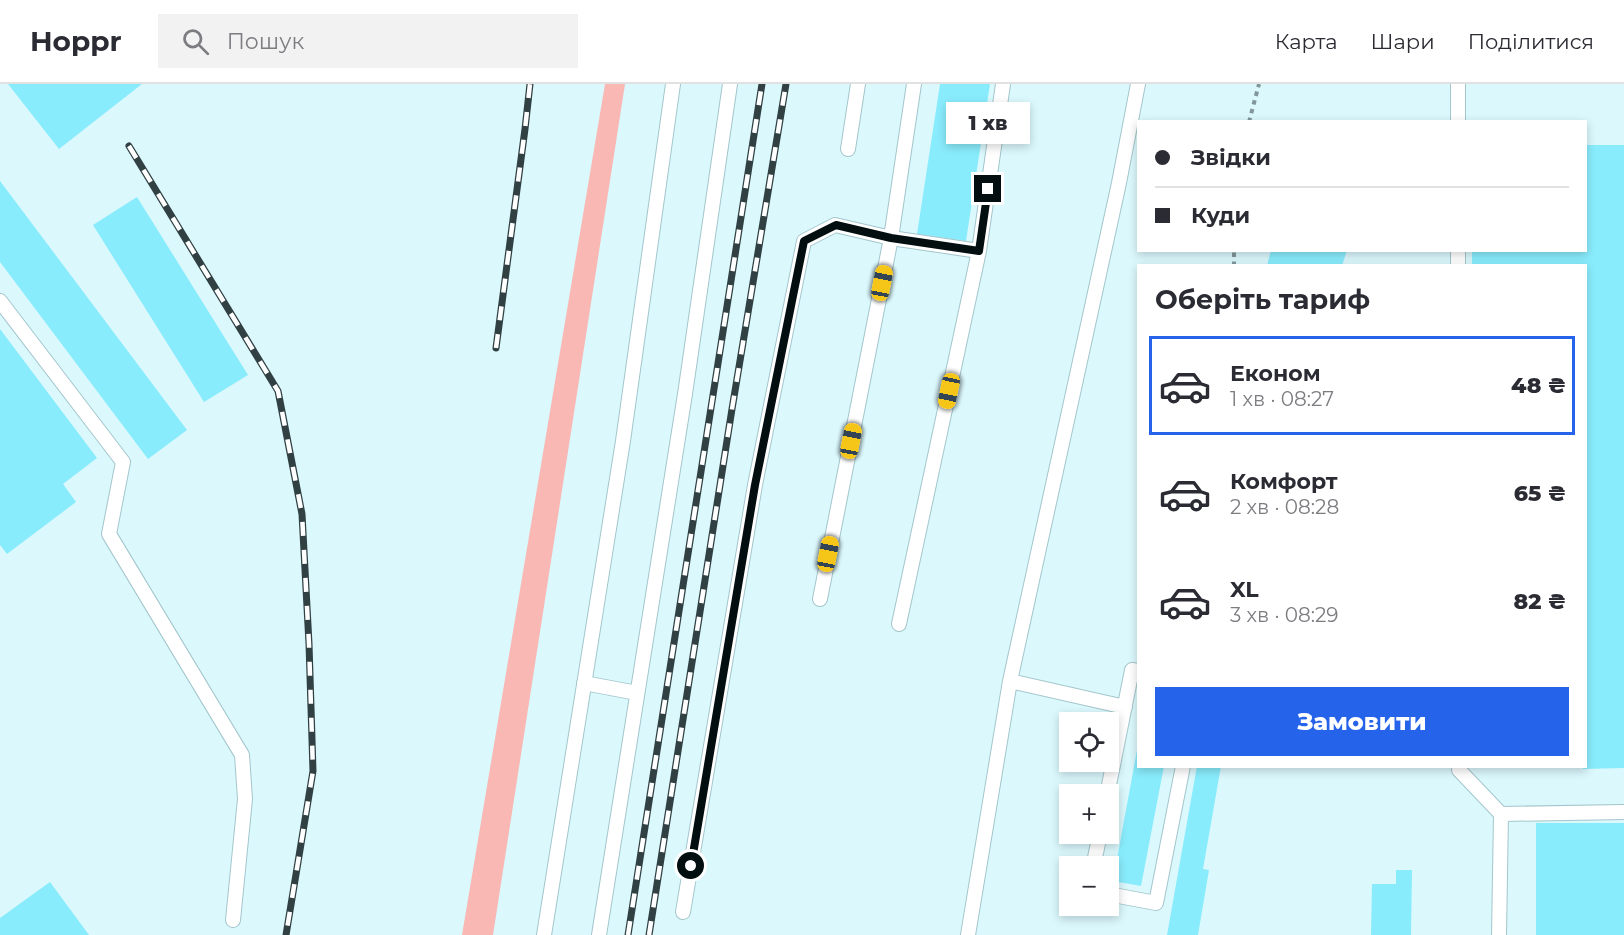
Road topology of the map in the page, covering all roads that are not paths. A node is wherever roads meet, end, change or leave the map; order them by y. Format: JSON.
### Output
{"nodes":[{"id":1,"x":673,"y":84,"type":"edge"},
{"id":2,"x":730,"y":84,"type":"edge"},
{"id":3,"x":858,"y":84,"type":"edge"},
{"id":4,"x":914,"y":84,"type":"edge"},
{"id":5,"x":1003,"y":84,"type":"edge"},
{"id":6,"x":1138,"y":84,"type":"edge"},
{"id":7,"x":1458,"y":84,"type":"edge"},
{"id":8,"x":1458,"y":120,"type":"edge"},
{"id":9,"x":848,"y":149,"type":"dead end"},
{"id":10,"x":891,"y":238,"type":"junction"},
{"id":11,"x":979,"y":251,"type":"junction"},
{"id":12,"x":0,"y":301,"type":"edge"},
{"id":13,"x":820,"y":599,"type":"dead end"},
{"id":14,"x":899,"y":624,"type":"dead end"},
{"id":15,"x":1137,"y":671,"type":"edge"},
{"id":16,"x":1010,"y":681,"type":"junction"},
{"id":17,"x":584,"y":683,"type":"junction"},
{"id":18,"x":637,"y":693,"type":"junction"},
{"id":19,"x":1125,"y":707,"type":"junction"},
{"id":20,"x":1183,"y":768,"type":"edge"},
{"id":21,"x":1459,"y":768,"type":"edge"},
{"id":22,"x":1109,"y":784,"type":"edge"},
{"id":23,"x":1624,"y":812,"type":"edge"},
{"id":24,"x":1501,"y":814,"type":"junction"},
{"id":25,"x":1119,"y":896,"type":"edge"},
{"id":26,"x":683,"y":912,"type":"dead end"},
{"id":27,"x":233,"y":920,"type":"dead end"},
{"id":28,"x":544,"y":935,"type":"edge"},
{"id":29,"x":599,"y":935,"type":"edge"},
{"id":30,"x":968,"y":935,"type":"edge"},
{"id":31,"x":1499,"y":935,"type":"edge"}],
"edges":[{"from":1,"to":17,"type":"lane"},
{"from":2,"to":18,"type":"lane"},
{"from":3,"to":9,"type":"lane"},
{"from":4,"to":10,"type":"lane"},
{"from":5,"to":11,"type":"lane"},
{"from":6,"to":16,"type":"lane"},
{"from":7,"to":8,"type":"lane"},
{"from":10,"to":11,"type":"lane"},
{"from":10,"to":13,"type":"lane"},
{"from":10,"to":26,"type":"lane"},
{"from":11,"to":14,"type":"lane"},
{"from":12,"to":27,"type":"lane"},
{"from":15,"to":19,"type":"lane"},
{"from":16,"to":19,"type":"lane"},
{"from":16,"to":30,"type":"lane"},
{"from":17,"to":18,"type":"lane"},
{"from":17,"to":28,"type":"lane"},
{"from":18,"to":29,"type":"lane"},
{"from":19,"to":22,"type":"lane"},
{"from":20,"to":25,"type":"lane"},
{"from":21,"to":24,"type":"lane"},
{"from":23,"to":24,"type":"lane"},
{"from":24,"to":31,"type":"lane"}]}
